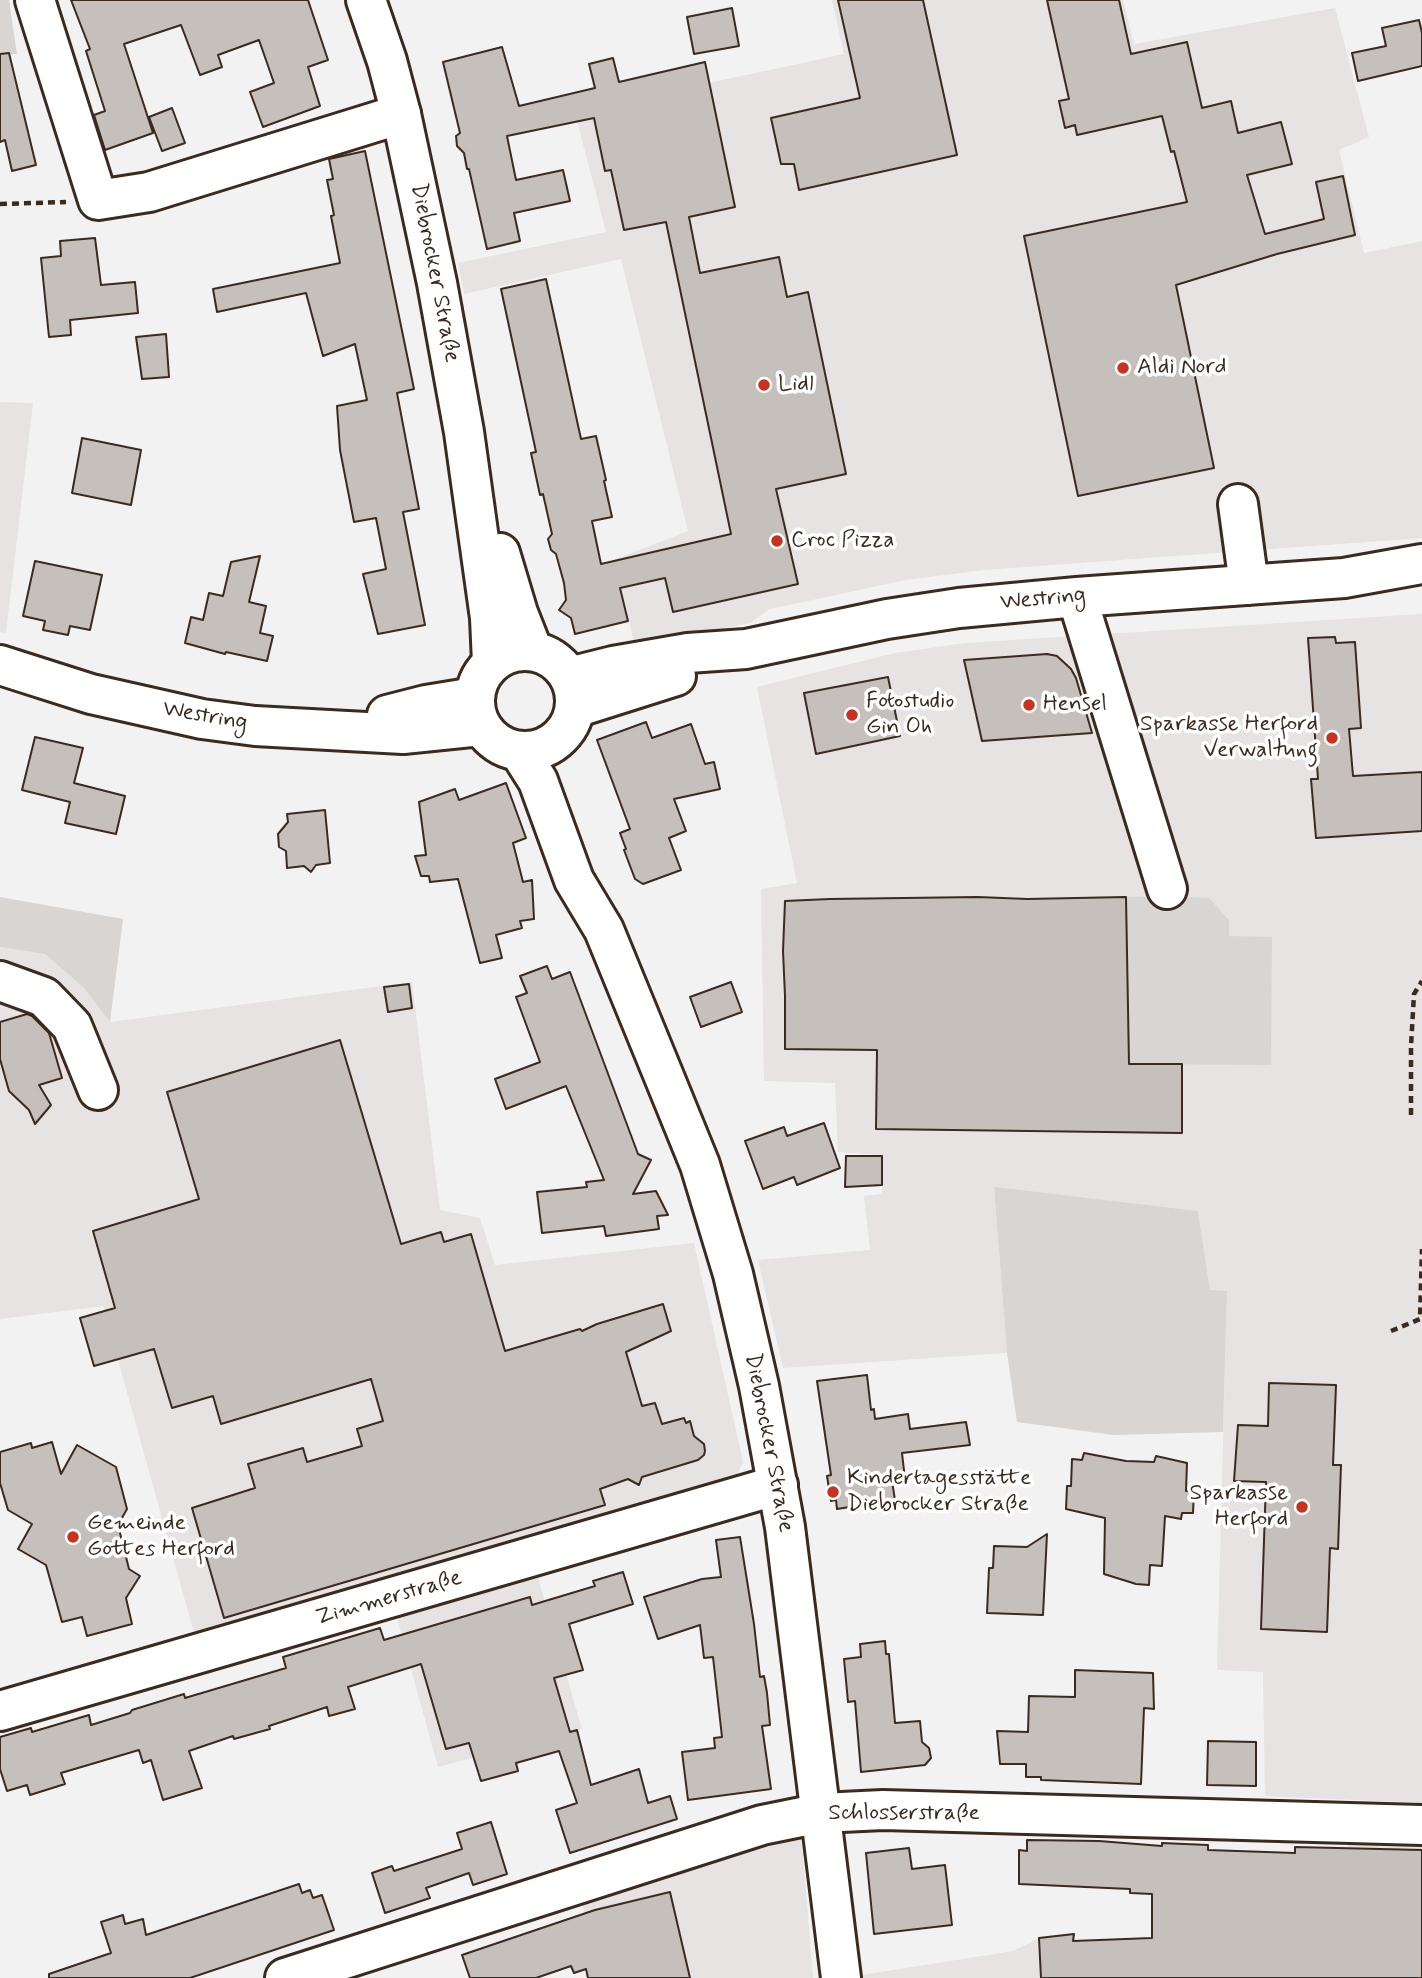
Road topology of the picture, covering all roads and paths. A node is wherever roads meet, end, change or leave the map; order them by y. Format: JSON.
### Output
{"nodes":[{"id":1,"x":35,"y":0,"type":"edge"},
{"id":2,"x":366,"y":0,"type":"edge"},
{"id":3,"x":401,"y":114,"type":"junction"},
{"id":4,"x":98,"y":200,"type":"junction"},
{"id":5,"x":0,"y":204,"type":"edge"},
{"id":6,"x":464,"y":432,"type":"junction"},
{"id":7,"x":1238,"y":503,"type":"dead end"},
{"id":8,"x":1422,"y":564,"type":"edge"},
{"id":9,"x":1344,"y":578,"type":"junction"},
{"id":10,"x":1422,"y":582,"type":"edge"},
{"id":11,"x":1249,"y":585,"type":"junction"},
{"id":12,"x":1077,"y":597,"type":"junction"},
{"id":13,"x":533,"y":651,"type":"junction"},
{"id":14,"x":492,"y":663,"type":"junction"},
{"id":15,"x":0,"y":665,"type":"edge"},
{"id":16,"x":0,"y":682,"type":"edge"},
{"id":17,"x":572,"y":693,"type":"junction"},
{"id":18,"x":91,"y":694,"type":"junction"},
{"id":19,"x":478,"y":712,"type":"junction"},
{"id":20,"x":536,"y":746,"type":"junction"},
{"id":21,"x":1167,"y":889,"type":"dead end"},
{"id":22,"x":0,"y":981,"type":"edge"},
{"id":23,"x":1422,"y":981,"type":"edge"},
{"id":24,"x":98,"y":1090,"type":"dead end"},
{"id":25,"x":1411,"y":1115,"type":"dead end"},
{"id":26,"x":1422,"y":1249,"type":"edge"},
{"id":27,"x":1391,"y":1331,"type":"dead end"},
{"id":28,"x":778,"y":1485,"type":"junction"},
{"id":29,"x":0,"y":1711,"type":"edge"},
{"id":30,"x":821,"y":1813,"type":"junction"},
{"id":31,"x":1422,"y":1825,"type":"edge"},
{"id":32,"x":285,"y":1978,"type":"edge"},
{"id":33,"x":841,"y":1978,"type":"edge"}],
"edges":[{"from":1,"to":4,"type":"street"},
{"from":2,"to":3,"type":"street","name":"Diebrocker Straße"},
{"from":3,"to":4,"type":"street"},
{"from":3,"to":6,"type":"street","name":"Diebrocker Straße"},
{"from":4,"to":5,"type":"path"},
{"from":6,"to":13,"type":"street","name":"Diebrocker Straße"},
{"from":6,"to":14,"type":"street","name":"Diebrocker Straße"},
{"from":7,"to":11,"type":"street"},
{"from":8,"to":9,"type":"street","name":"Westring"},
{"from":9,"to":10,"type":"street","name":"Westring"},
{"from":9,"to":11,"type":"street","name":"Westring"},
{"from":11,"to":12,"type":"street","name":"Westring"},
{"from":12,"to":17,"type":"street","name":"Westring"},
{"from":12,"to":21,"type":"street"},
{"from":13,"to":14,"type":"street"},
{"from":13,"to":17,"type":"street"},
{"from":14,"to":19,"type":"street"},
{"from":15,"to":18,"type":"street","name":"Westring"},
{"from":16,"to":18,"type":"street","name":"Westring"},
{"from":17,"to":20,"type":"street"},
{"from":18,"to":19,"type":"street","name":"Westring"},
{"from":19,"to":20,"type":"street"},
{"from":20,"to":28,"type":"street","name":"Diebrocker Straße"},
{"from":22,"to":24,"type":"street"},
{"from":23,"to":25,"type":"path"},
{"from":26,"to":27,"type":"path"},
{"from":28,"to":29,"type":"street","name":"Zimmerstraße"},
{"from":28,"to":30,"type":"street","name":"Diebrocker Straße"},
{"from":30,"to":31,"type":"street","name":"Schlosserstraße"},
{"from":30,"to":32,"type":"street","name":"Schlosserstraße"},
{"from":30,"to":33,"type":"street","name":"Diebrocker Straße"}]}
